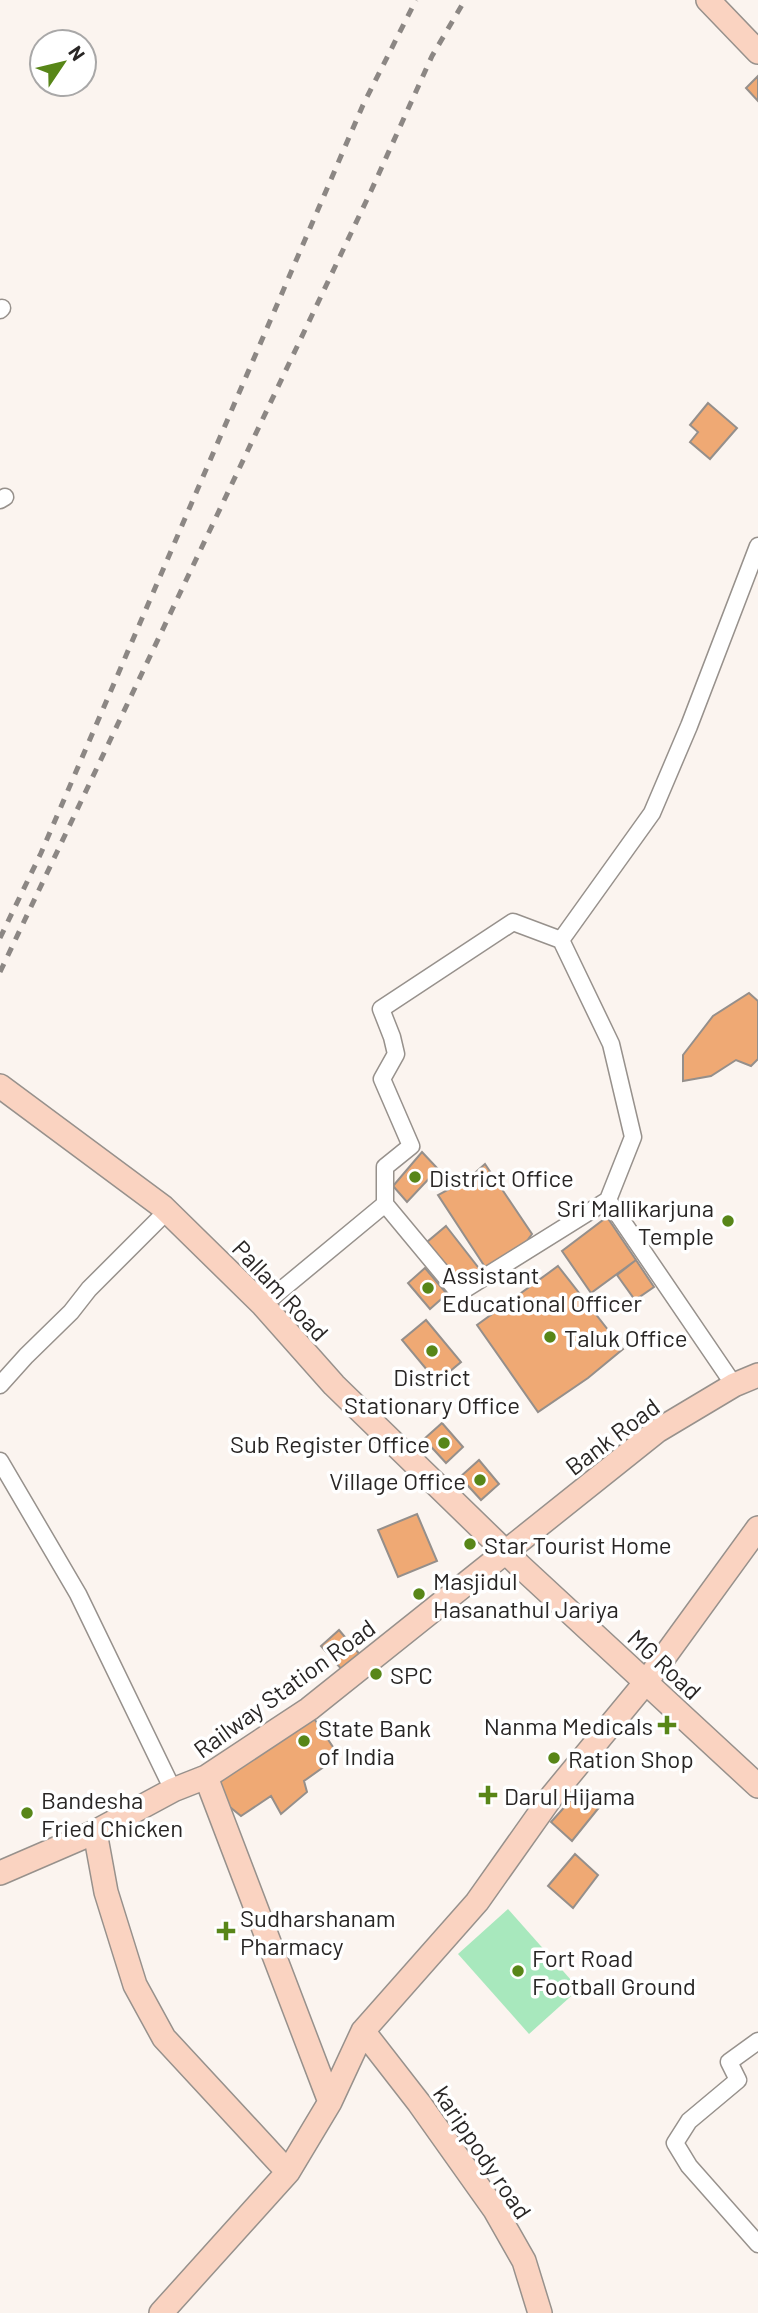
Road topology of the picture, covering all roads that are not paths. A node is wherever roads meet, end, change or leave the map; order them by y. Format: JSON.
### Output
{"nodes":[{"id":1,"x":708,"y":0,"type":"edge"},
{"id":2,"x":758,"y":52,"type":"edge"},
{"id":3,"x":758,"y":546,"type":"edge"},
{"id":4,"x":561,"y":940,"type":"junction"},
{"id":5,"x":0,"y":1086,"type":"edge"},
{"id":6,"x":608,"y":1200,"type":"junction"},
{"id":7,"x":385,"y":1204,"type":"junction"},
{"id":8,"x":167,"y":1210,"type":"junction"},
{"id":9,"x":263,"y":1306,"type":"junction"},
{"id":10,"x":758,"y":1375,"type":"edge"},
{"id":11,"x":0,"y":1385,"type":"edge"},
{"id":12,"x":734,"y":1385,"type":"junction"},
{"id":13,"x":0,"y":1461,"type":"edge"},
{"id":14,"x":758,"y":1528,"type":"edge"},
{"id":15,"x":505,"y":1552,"type":"junction"},
{"id":16,"x":646,"y":1682,"type":"junction"},
{"id":17,"x":206,"y":1777,"type":"junction"},
{"id":18,"x":758,"y":1786,"type":"edge"},
{"id":19,"x":173,"y":1790,"type":"junction"},
{"id":20,"x":95,"y":1832,"type":"junction"},
{"id":21,"x":0,"y":1872,"type":"edge"},
{"id":22,"x":363,"y":2031,"type":"junction"},
{"id":23,"x":758,"y":2041,"type":"edge"},
{"id":24,"x":330,"y":2102,"type":"junction"},
{"id":25,"x":288,"y":2172,"type":"junction"},
{"id":26,"x":758,"y":2244,"type":"edge"},
{"id":27,"x":161,"y":2313,"type":"edge"},
{"id":28,"x":540,"y":2313,"type":"edge"}],
"edges":[{"from":1,"to":2,"type":"street"},
{"from":3,"to":4,"type":"street"},
{"from":4,"to":6,"type":"street"},
{"from":4,"to":7,"type":"street"},
{"from":5,"to":8,"type":"street","name":"Pallam Road"},
{"from":6,"to":7,"type":"street"},
{"from":6,"to":12,"type":"street"},
{"from":7,"to":9,"type":"street"},
{"from":8,"to":9,"type":"street","name":"Pallam Road"},
{"from":8,"to":11,"type":"street"},
{"from":9,"to":15,"type":"street","name":"Pallam Road"},
{"from":10,"to":12,"type":"street","name":"Bank Road"},
{"from":12,"to":15,"type":"street","name":"Bank Road"},
{"from":13,"to":19,"type":"street"},
{"from":14,"to":16,"type":"street"},
{"from":15,"to":16,"type":"street","name":"MG Road"},
{"from":15,"to":17,"type":"street","name":"Railway Station Road"},
{"from":16,"to":18,"type":"street","name":"MG Road"},
{"from":16,"to":22,"type":"street"},
{"from":17,"to":19,"type":"street","name":"Railway Station Road"},
{"from":17,"to":24,"type":"street"},
{"from":19,"to":20,"type":"street","name":"Railway Station Road"},
{"from":20,"to":21,"type":"street","name":"Railway Station Road"},
{"from":20,"to":25,"type":"street"},
{"from":22,"to":24,"type":"street"},
{"from":22,"to":28,"type":"street","name":"karippody road"},
{"from":23,"to":26,"type":"street"},
{"from":24,"to":25,"type":"street"},
{"from":25,"to":27,"type":"street"}]}
